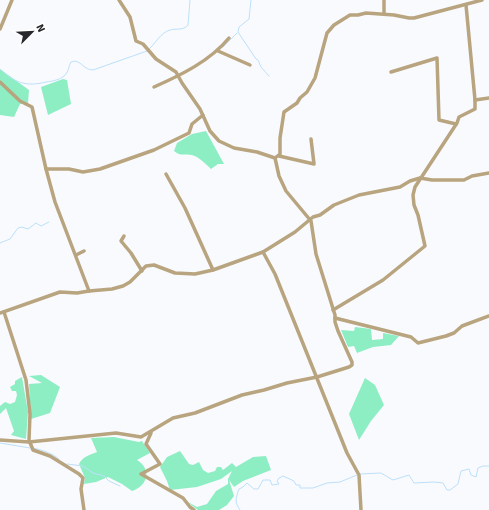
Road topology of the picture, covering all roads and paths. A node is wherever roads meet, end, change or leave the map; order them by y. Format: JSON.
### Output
{"nodes":[{"id":1,"x":12,"y":0,"type":"edge"},
{"id":2,"x":119,"y":0,"type":"edge"},
{"id":3,"x":384,"y":0,"type":"edge"},
{"id":4,"x":482,"y":0,"type":"edge"},
{"id":5,"x":466,"y":5,"type":"junction"},
{"id":6,"x":384,"y":14,"type":"junction"},
{"id":7,"x":0,"y":29,"type":"edge"},
{"id":8,"x":229,"y":38,"type":"dead end"},
{"id":9,"x":218,"y":51,"type":"junction"},
{"id":10,"x":250,"y":65,"type":"dead end"},
{"id":11,"x":391,"y":72,"type":"dead end"},
{"id":12,"x":179,"y":76,"type":"junction"},
{"id":13,"x":0,"y":82,"type":"edge"},
{"id":14,"x":154,"y":87,"type":"dead end"},
{"id":15,"x":489,"y":98,"type":"edge"},
{"id":16,"x":474,"y":100,"type":"junction"},
{"id":17,"x":203,"y":115,"type":"junction"},
{"id":18,"x":456,"y":124,"type":"junction"},
{"id":19,"x":311,"y":140,"type":"dead end"},
{"id":20,"x":277,"y":157,"type":"junction"},
{"id":21,"x":46,"y":169,"type":"junction"},
{"id":22,"x":489,"y":173,"type":"edge"},
{"id":23,"x":166,"y":174,"type":"dead end"},
{"id":24,"x":420,"y":178,"type":"junction"},
{"id":25,"x":310,"y":220,"type":"junction"},
{"id":26,"x":124,"y":236,"type":"dead end"},
{"id":27,"x":84,"y":251,"type":"dead end"},
{"id":28,"x":263,"y":252,"type":"junction"},
{"id":29,"x":76,"y":255,"type":"junction"},
{"id":30,"x":213,"y":270,"type":"junction"},
{"id":31,"x":142,"y":271,"type":"junction"},
{"id":32,"x":89,"y":290,"type":"junction"},
{"id":33,"x":333,"y":310,"type":"junction"},
{"id":34,"x":2,"y":312,"type":"edge"},
{"id":35,"x":489,"y":316,"type":"edge"},
{"id":36,"x":335,"y":318,"type":"junction"},
{"id":37,"x":317,"y":377,"type":"junction"},
{"id":38,"x":151,"y":432,"type":"junction"},
{"id":39,"x":0,"y":440,"type":"edge"},
{"id":40,"x":29,"y":442,"type":"junction"},
{"id":41,"x":84,"y":510,"type":"edge"},
{"id":42,"x":194,"y":510,"type":"edge"},
{"id":43,"x":360,"y":510,"type":"edge"}],
"edges":[{"from":1,"to":7,"type":"street"},
{"from":2,"to":12,"type":"street"},
{"from":3,"to":6,"type":"street"},
{"from":4,"to":5,"type":"street"},
{"from":5,"to":6,"type":"street"},
{"from":5,"to":16,"type":"street"},
{"from":6,"to":20,"type":"street"},
{"from":8,"to":9,"type":"street"},
{"from":9,"to":10,"type":"street"},
{"from":9,"to":12,"type":"street"},
{"from":11,"to":18,"type":"street"},
{"from":12,"to":14,"type":"street"},
{"from":12,"to":17,"type":"street"},
{"from":13,"to":21,"type":"street"},
{"from":15,"to":16,"type":"street"},
{"from":16,"to":18,"type":"street"},
{"from":17,"to":20,"type":"street"},
{"from":17,"to":21,"type":"street"},
{"from":18,"to":24,"type":"street"},
{"from":19,"to":20,"type":"street"},
{"from":20,"to":25,"type":"street"},
{"from":21,"to":29,"type":"street"},
{"from":22,"to":24,"type":"street"},
{"from":23,"to":30,"type":"street"},
{"from":24,"to":25,"type":"street"},
{"from":24,"to":33,"type":"street"},
{"from":25,"to":28,"type":"street"},
{"from":25,"to":33,"type":"street"},
{"from":26,"to":31,"type":"street"},
{"from":27,"to":29,"type":"street"},
{"from":28,"to":30,"type":"street"},
{"from":28,"to":37,"type":"street"},
{"from":29,"to":32,"type":"street"},
{"from":30,"to":31,"type":"street"},
{"from":31,"to":32,"type":"street"},
{"from":32,"to":34,"type":"street"},
{"from":33,"to":36,"type":"street"},
{"from":34,"to":40,"type":"street"},
{"from":35,"to":36,"type":"street"},
{"from":36,"to":37,"type":"street"},
{"from":37,"to":38,"type":"street"},
{"from":37,"to":43,"type":"street"},
{"from":38,"to":40,"type":"street"},
{"from":38,"to":42,"type":"street"},
{"from":39,"to":40,"type":"street"},
{"from":40,"to":41,"type":"street"}]}
